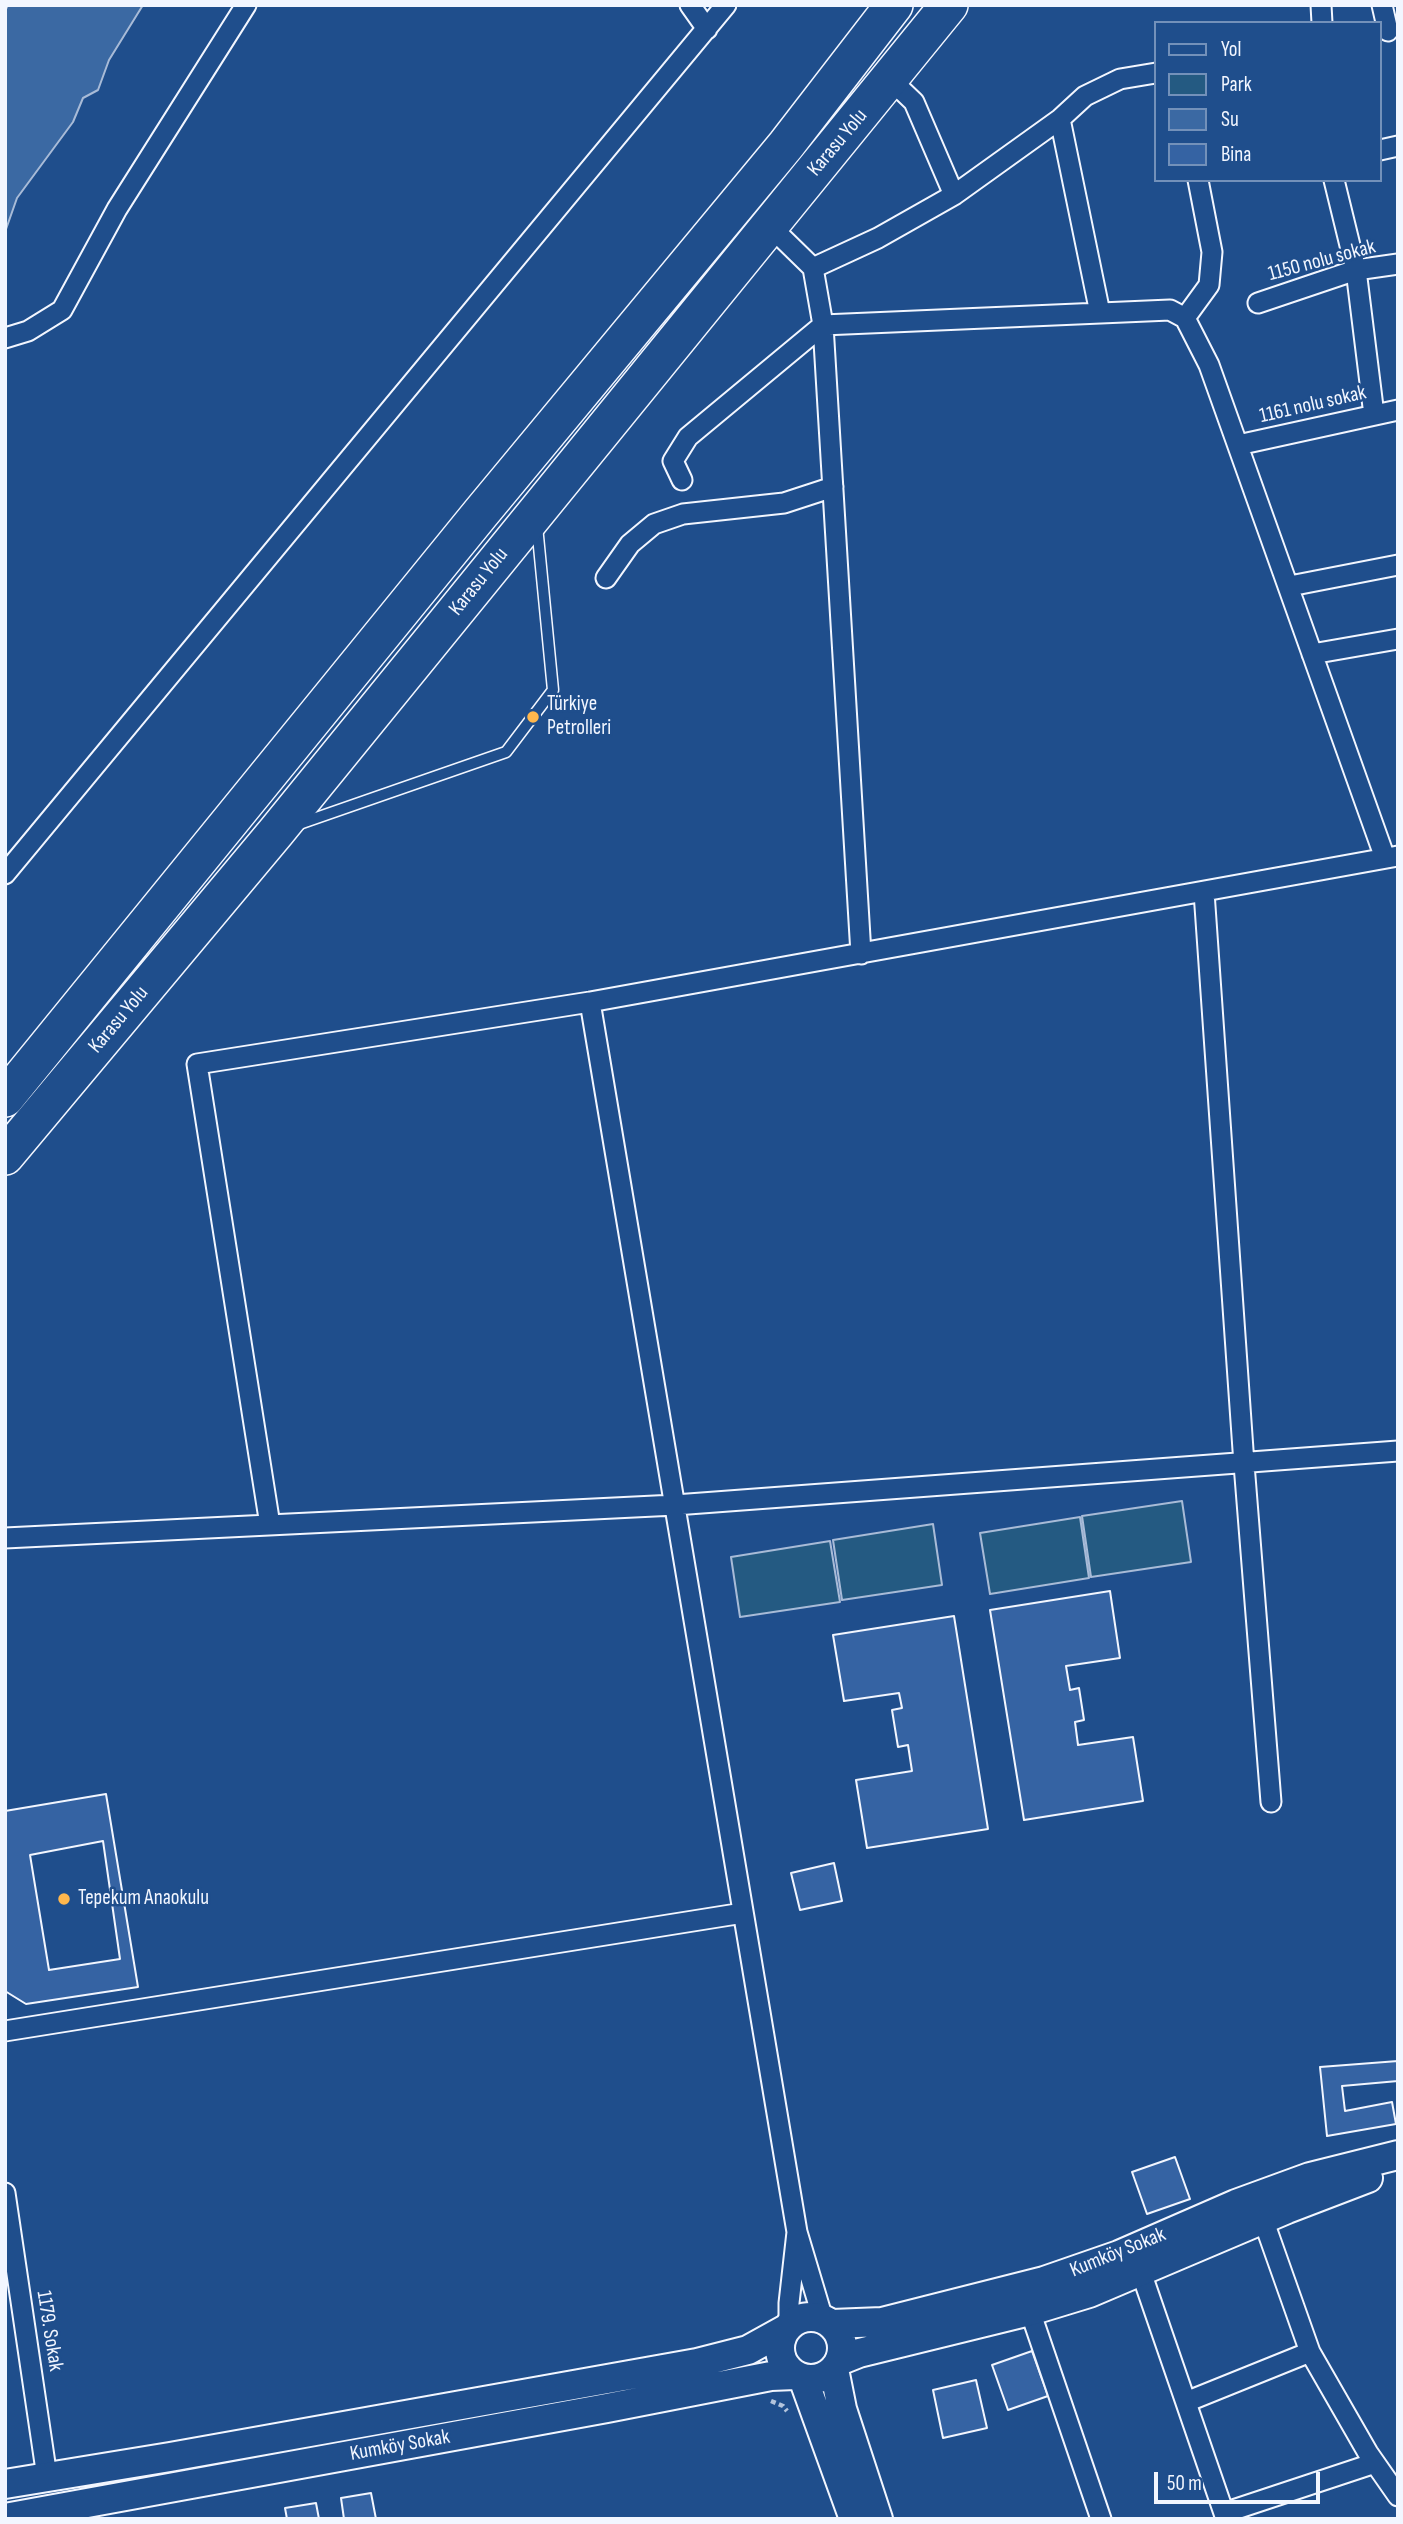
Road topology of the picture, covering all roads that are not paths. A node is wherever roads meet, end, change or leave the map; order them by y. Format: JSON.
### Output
{"nodes":[{"id":1,"x":246,"y":5,"type":"edge"},
{"id":2,"x":690,"y":5,"type":"edge"},
{"id":3,"x":726,"y":5,"type":"edge"},
{"id":4,"x":894,"y":5,"type":"edge"},
{"id":5,"x":949,"y":5,"type":"edge"},
{"id":6,"x":1382,"y":5,"type":"edge"},
{"id":7,"x":707,"y":29,"type":"junction"},
{"id":8,"x":1389,"y":31,"type":"edge"},
{"id":9,"x":1154,"y":73,"type":"edge"},
{"id":10,"x":891,"y":80,"type":"junction"},
{"id":11,"x":1060,"y":119,"type":"junction"},
{"id":12,"x":1198,"y":182,"type":"edge"},
{"id":13,"x":1334,"y":182,"type":"edge"},
{"id":14,"x":954,"y":195,"type":"junction"},
{"id":15,"x":770,"y":226,"type":"junction"},
{"id":16,"x":1398,"y":264,"type":"edge"},
{"id":17,"x":813,"y":268,"type":"junction"},
{"id":18,"x":1356,"y":270,"type":"junction"},
{"id":19,"x":1258,"y":303,"type":"dead end"},
{"id":20,"x":1100,"y":313,"type":"junction"},
{"id":21,"x":1185,"y":318,"type":"junction"},
{"id":22,"x":823,"y":325,"type":"junction"},
{"id":23,"x":5,"y":338,"type":"edge"},
{"id":24,"x":1398,"y":410,"type":"edge"},
{"id":25,"x":1374,"y":415,"type":"junction"},
{"id":26,"x":1238,"y":445,"type":"junction"},
{"id":27,"x":682,"y":480,"type":"dead end"},
{"id":28,"x":833,"y":487,"type":"junction"},
{"id":29,"x":536,"y":513,"type":"junction"},
{"id":30,"x":1398,"y":565,"type":"edge"},
{"id":31,"x":606,"y":578,"type":"dead end"},
{"id":32,"x":1290,"y":586,"type":"junction"},
{"id":33,"x":1398,"y":639,"type":"edge"},
{"id":34,"x":1312,"y":654,"type":"junction"},
{"id":35,"x":276,"y":832,"type":"junction"},
{"id":36,"x":1391,"y":857,"type":"edge"},
{"id":37,"x":5,"y":874,"type":"edge"},
{"id":38,"x":1204,"y":892,"type":"junction"},
{"id":39,"x":861,"y":954,"type":"junction"},
{"id":40,"x":590,"y":1002,"type":"junction"},
{"id":41,"x":5,"y":1098,"type":"edge"},
{"id":42,"x":5,"y":1156,"type":"edge"},
{"id":43,"x":1398,"y":1451,"type":"edge"},
{"id":44,"x":1244,"y":1464,"type":"junction"},
{"id":45,"x":675,"y":1505,"type":"junction"},
{"id":46,"x":270,"y":1525,"type":"junction"},
{"id":47,"x":5,"y":1538,"type":"edge"},
{"id":48,"x":1271,"y":1802,"type":"dead end"},
{"id":49,"x":743,"y":1913,"type":"junction"},
{"id":50,"x":5,"y":2031,"type":"edge"},
{"id":51,"x":1398,"y":2155,"type":"edge"},
{"id":52,"x":1398,"y":2170,"type":"edge"},
{"id":53,"x":5,"y":2193,"type":"edge"},
{"id":54,"x":1263,"y":2219,"type":"junction"},
{"id":55,"x":797,"y":2232,"type":"junction"},
{"id":56,"x":1141,"y":2272,"type":"junction"},
{"id":57,"x":1030,"y":2311,"type":"junction"},
{"id":58,"x":828,"y":2321,"type":"junction"},
{"id":59,"x":787,"y":2327,"type":"junction"},
{"id":60,"x":1310,"y":2352,"type":"junction"},
{"id":61,"x":837,"y":2365,"type":"junction"},
{"id":62,"x":799,"y":2376,"type":"junction"},
{"id":63,"x":1186,"y":2402,"type":"junction"},
{"id":64,"x":1375,"y":2463,"type":"junction"},
{"id":65,"x":47,"y":2476,"type":"junction"},
{"id":66,"x":5,"y":2484,"type":"edge"},
{"id":67,"x":1398,"y":2496,"type":"edge"},
{"id":68,"x":63,"y":2514,"type":"edge"},
{"id":69,"x":1225,"y":2516,"type":"edge"},
{"id":70,"x":5,"y":2518,"type":"edge"},
{"id":71,"x":853,"y":2519,"type":"edge"},
{"id":72,"x":878,"y":2519,"type":"edge"},
{"id":73,"x":1101,"y":2519,"type":"edge"}],
"edges":[{"from":1,"to":23,"type":"street"},
{"from":2,"to":7,"type":"street"},
{"from":3,"to":7,"type":"street"},
{"from":4,"to":41,"type":"highway"},
{"from":5,"to":10,"type":"highway","name":"Karasu Yolu"},
{"from":6,"to":8,"type":"street"},
{"from":7,"to":37,"type":"street"},
{"from":9,"to":11,"type":"street"},
{"from":10,"to":14,"type":"street"},
{"from":10,"to":15,"type":"highway","name":"Karasu Yolu"},
{"from":11,"to":14,"type":"street"},
{"from":11,"to":20,"type":"street"},
{"from":12,"to":21,"type":"street"},
{"from":13,"to":18,"type":"street"},
{"from":14,"to":17,"type":"street"},
{"from":15,"to":17,"type":"street"},
{"from":15,"to":29,"type":"highway","name":"Karasu Yolu"},
{"from":16,"to":18,"type":"street","name":"1150 nolu sokak"},
{"from":17,"to":22,"type":"street"},
{"from":18,"to":19,"type":"street","name":"1150 nolu sokak"},
{"from":18,"to":25,"type":"street"},
{"from":20,"to":21,"type":"street"},
{"from":20,"to":22,"type":"street"},
{"from":21,"to":26,"type":"street"},
{"from":22,"to":27,"type":"street"},
{"from":22,"to":28,"type":"street"},
{"from":24,"to":25,"type":"street","name":"1161 nolu sokak"},
{"from":25,"to":26,"type":"street","name":"1161 nolu sokak"},
{"from":26,"to":32,"type":"street"},
{"from":28,"to":31,"type":"street"},
{"from":28,"to":39,"type":"street"},
{"from":29,"to":35,"type":"highway","name":"Karasu Yolu"},
{"from":29,"to":35,"type":"lane"},
{"from":30,"to":32,"type":"street"},
{"from":32,"to":34,"type":"street"},
{"from":33,"to":34,"type":"street"},
{"from":34,"to":36,"type":"street"},
{"from":35,"to":42,"type":"highway","name":"Karasu Yolu"},
{"from":36,"to":38,"type":"street"},
{"from":38,"to":39,"type":"street"},
{"from":38,"to":44,"type":"street"},
{"from":39,"to":40,"type":"street"},
{"from":40,"to":45,"type":"street"},
{"from":40,"to":46,"type":"street"},
{"from":43,"to":44,"type":"street"},
{"from":44,"to":45,"type":"street"},
{"from":44,"to":48,"type":"street"},
{"from":45,"to":46,"type":"street"},
{"from":45,"to":49,"type":"street"},
{"from":46,"to":47,"type":"street"},
{"from":49,"to":50,"type":"street"},
{"from":49,"to":55,"type":"street"},
{"from":51,"to":58,"type":"main road","name":"Kumköy Sokak"},
{"from":52,"to":54,"type":"main road","name":"Kumköy Sokak"},
{"from":53,"to":65,"type":"street","name":"1179. Sokak"},
{"from":54,"to":56,"type":"main road","name":"Kumköy Sokak"},
{"from":54,"to":60,"type":"street"},
{"from":55,"to":58,"type":"street"},
{"from":55,"to":59,"type":"street"},
{"from":56,"to":57,"type":"main road","name":"Kumköy Sokak"},
{"from":56,"to":63,"type":"street"},
{"from":57,"to":61,"type":"main road","name":"Kumköy Sokak"},
{"from":57,"to":73,"type":"street"},
{"from":58,"to":59,"type":"main road"},
{"from":58,"to":61,"type":"main road"},
{"from":59,"to":62,"type":"main road"},
{"from":59,"to":65,"type":"main road","name":"Kumköy Sokak"},
{"from":60,"to":63,"type":"street"},
{"from":60,"to":64,"type":"street"},
{"from":61,"to":62,"type":"main road"},
{"from":61,"to":72,"type":"main road"},
{"from":62,"to":68,"type":"main road","name":"Kumköy Sokak"},
{"from":62,"to":71,"type":"main road"},
{"from":63,"to":69,"type":"street"},
{"from":64,"to":67,"type":"street"},
{"from":64,"to":69,"type":"street"},
{"from":65,"to":66,"type":"main road","name":"Kumköy Sokak"},
{"from":68,"to":70,"type":"main road","name":"Kumköy Sokak"}]}
